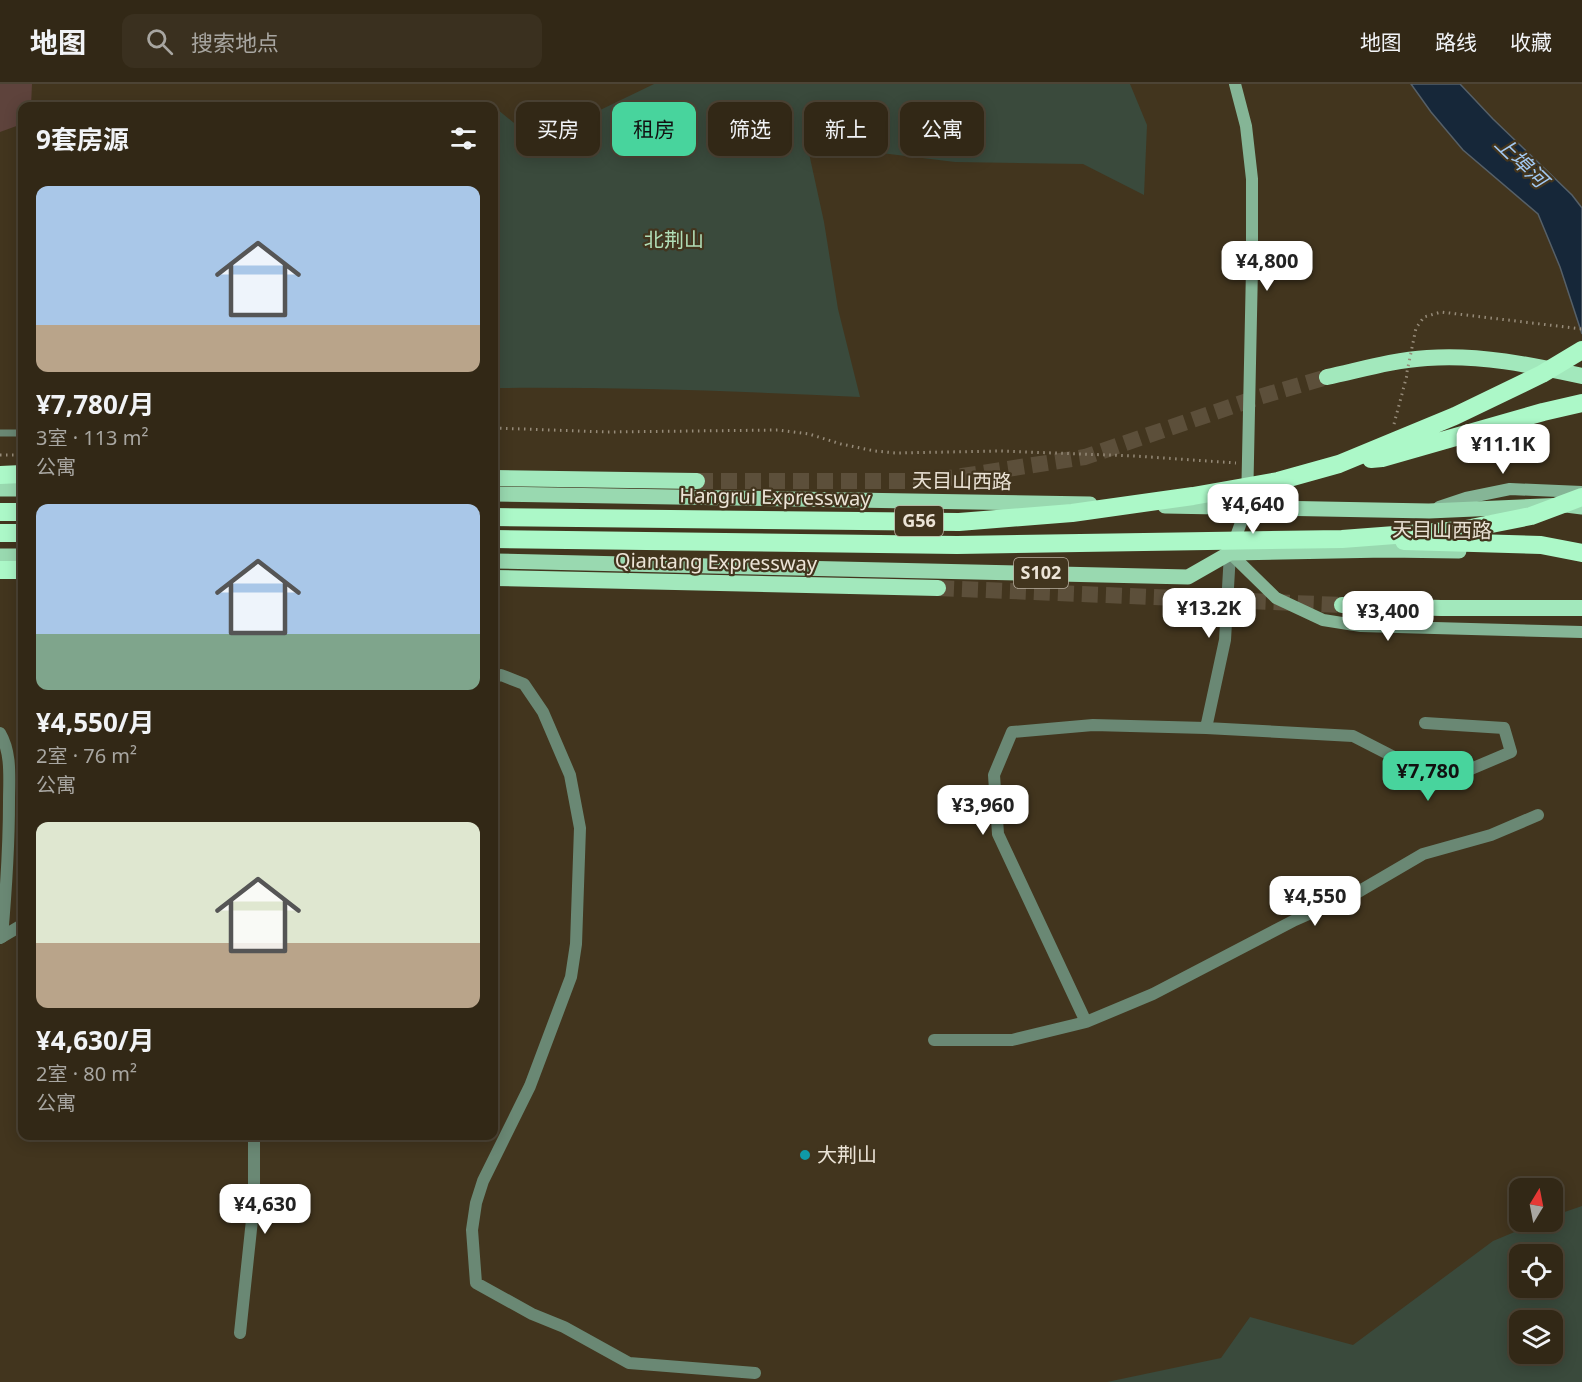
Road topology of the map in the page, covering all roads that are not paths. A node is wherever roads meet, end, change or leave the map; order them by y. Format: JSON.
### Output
{"nodes":[{"id":1,"x":1235,"y":84,"type":"edge"},
{"id":2,"x":1582,"y":350,"type":"edge"},
{"id":3,"x":1582,"y":376,"type":"edge"},
{"id":4,"x":1327,"y":377,"type":"tunnel mouth"},
{"id":5,"x":1582,"y":403,"type":"edge"},
{"id":6,"x":0,"y":433,"type":"edge"},
{"id":7,"x":18,"y":433,"type":"edge"},
{"id":8,"x":1339,"y":464,"type":"junction"},
{"id":9,"x":18,"y":475,"type":"edge"},
{"id":10,"x":0,"y":476,"type":"edge"},
{"id":11,"x":498,"y":478,"type":"edge"},
{"id":12,"x":697,"y":481,"type":"tunnel mouth"},
{"id":13,"x":0,"y":489,"type":"edge"},
{"id":14,"x":18,"y":489,"type":"edge"},
{"id":15,"x":1582,"y":492,"type":"edge"},
{"id":16,"x":498,"y":494,"type":"edge"},
{"id":17,"x":1582,"y":497,"type":"edge"},
{"id":18,"x":1247,"y":506,"type":"junction"},
{"id":19,"x":1582,"y":507,"type":"edge"},
{"id":20,"x":1429,"y":511,"type":"junction"},
{"id":21,"x":0,"y":512,"type":"edge"},
{"id":22,"x":18,"y":512,"type":"edge"},
{"id":23,"x":498,"y":517,"type":"edge"},
{"id":24,"x":0,"y":533,"type":"edge"},
{"id":25,"x":18,"y":533,"type":"edge"},
{"id":26,"x":498,"y":539,"type":"edge"},
{"id":27,"x":1342,"y":539,"type":"junction"},
{"id":28,"x":1230,"y":553,"type":"junction"},
{"id":29,"x":1582,"y":553,"type":"edge"},
{"id":30,"x":0,"y":556,"type":"edge"},
{"id":31,"x":18,"y":556,"type":"edge"},
{"id":32,"x":498,"y":561,"type":"edge"},
{"id":33,"x":0,"y":570,"type":"edge"},
{"id":34,"x":18,"y":570,"type":"edge"},
{"id":35,"x":498,"y":578,"type":"edge"},
{"id":36,"x":938,"y":588,"type":"tunnel mouth"},
{"id":37,"x":1342,"y":605,"type":"tunnel mouth"},
{"id":38,"x":1582,"y":608,"type":"edge"},
{"id":39,"x":1582,"y":632,"type":"edge"},
{"id":40,"x":498,"y":676,"type":"edge"},
{"id":41,"x":1425,"y":723,"type":"dead end"},
{"id":42,"x":1206,"y":728,"type":"junction"},
{"id":43,"x":0,"y":734,"type":"edge"},
{"id":44,"x":1538,"y":815,"type":"dead end"},
{"id":45,"x":18,"y":927,"type":"edge"},
{"id":46,"x":1,"y":937,"type":"edge"},
{"id":47,"x":1086,"y":1022,"type":"junction"},
{"id":48,"x":934,"y":1040,"type":"dead end"},
{"id":49,"x":254,"y":1140,"type":"edge"},
{"id":50,"x":240,"y":1334,"type":"dead end"},
{"id":51,"x":755,"y":1373,"type":"dead end"}],
"edges":[{"from":1,"to":18,"type":"main road"},
{"from":2,"to":8,"type":"highway","bridge":true},
{"from":3,"to":4,"type":"highway"},
{"from":5,"to":8,"type":"highway","bridge":true},
{"from":6,"to":7,"type":"lane"},
{"from":8,"to":23,"type":"highway","name":"Hangrui Expressway","number":"G56","bridge":true},
{"from":9,"to":10,"type":"highway"},
{"from":11,"to":12,"type":"highway"},
{"from":13,"to":14,"type":"main road"},
{"from":15,"to":20,"type":"main road","name":"天目山西路"},
{"from":16,"to":18,"type":"main road","name":"天目山西路"},
{"from":17,"to":27,"type":"highway","bridge":true},
{"from":18,"to":20,"type":"main road","name":"天目山西路"},
{"from":18,"to":28,"type":"main road"},
{"from":19,"to":20,"type":"main road","name":"天目山西路"},
{"from":21,"to":22,"type":"highway"},
{"from":24,"to":25,"type":"highway"},
{"from":26,"to":27,"type":"highway","number":"G56","bridge":true},
{"from":27,"to":29,"type":"highway","bridge":true},
{"from":28,"to":29,"type":"main road","name":"天目山西路","number":"S102"},
{"from":28,"to":32,"type":"main road","name":"天目山西路","number":"S102"},
{"from":28,"to":39,"type":"main road"},
{"from":28,"to":42,"type":"street"},
{"from":30,"to":31,"type":"main road"},
{"from":33,"to":34,"type":"highway"},
{"from":35,"to":36,"type":"highway","name":"Qiantang Expressway"},
{"from":37,"to":38,"type":"highway"},
{"from":40,"to":51,"type":"street"},
{"from":41,"to":42,"type":"street"},
{"from":42,"to":47,"type":"street"},
{"from":43,"to":46,"type":"street"},
{"from":44,"to":47,"type":"street"},
{"from":45,"to":46,"type":"street"},
{"from":47,"to":48,"type":"street"},
{"from":49,"to":50,"type":"street"}]}
